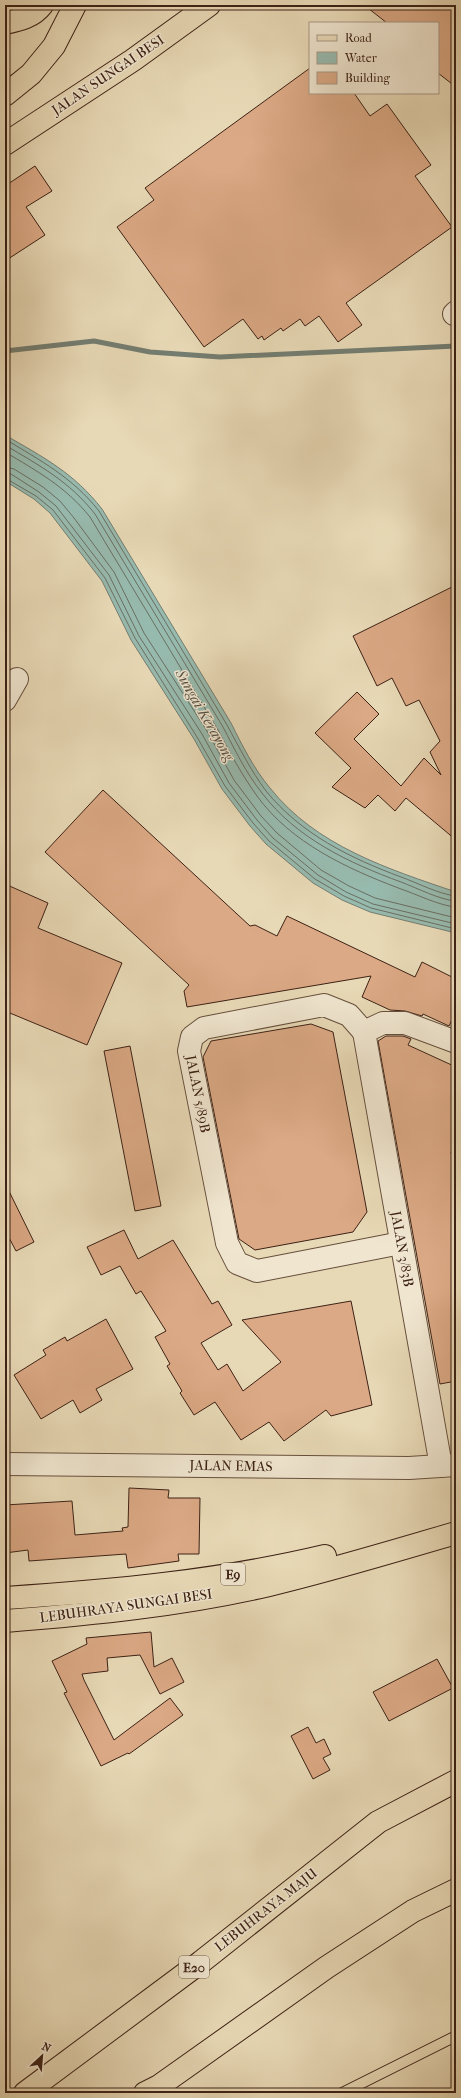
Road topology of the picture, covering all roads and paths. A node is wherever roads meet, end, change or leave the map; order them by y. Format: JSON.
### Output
{"nodes":[{"id":1,"x":42,"y":5,"type":"edge"},
{"id":2,"x":75,"y":5,"type":"edge"},
{"id":3,"x":209,"y":5,"type":"edge"},
{"id":4,"x":5,"y":23,"type":"edge"},
{"id":5,"x":5,"y":95,"type":"edge"},
{"id":6,"x":5,"y":144,"type":"edge"},
{"id":7,"x":17,"y":679,"type":"dead end"},
{"id":8,"x":5,"y":700,"type":"edge"},
{"id":9,"x":364,"y":1032,"type":"junction"},
{"id":10,"x":456,"y":1042,"type":"edge"},
{"id":11,"x":401,"y":1243,"type":"junction"},
{"id":12,"x":5,"y":1464,"type":"edge"},
{"id":13,"x":449,"y":1465,"type":"edge"},
{"id":14,"x":456,"y":1520,"type":"edge"},
{"id":15,"x":456,"y":1533,"type":"edge"},
{"id":16,"x":5,"y":1598,"type":"edge"},
{"id":17,"x":5,"y":1621,"type":"edge"},
{"id":18,"x":456,"y":1781,"type":"edge"},
{"id":19,"x":456,"y":1890,"type":"edge"},
{"id":20,"x":25,"y":2093,"type":"edge"},
{"id":21,"x":145,"y":2093,"type":"edge"}],
"edges":[{"from":1,"to":4,"type":"main road"},
{"from":2,"to":5,"type":"main road"},
{"from":3,"to":6,"type":"main road","name":"JALAN SUNGAI BESI"},
{"from":7,"to":8,"type":"street"},
{"from":9,"to":10,"type":"street"},
{"from":9,"to":11,"type":"street","name":"JALAN 3/83B"},
{"from":9,"to":11,"type":"street","name":"JALAN 5/89B"},
{"from":11,"to":13,"type":"street","name":"JALAN 3/83B"},
{"from":12,"to":13,"type":"street","name":"JALAN EMAS"},
{"from":14,"to":16,"type":"main road","name":"LEBUHRAYA SUNGAI BESI","number":"E9"},
{"from":15,"to":17,"type":"main road","name":"LEBUHRAYA SUNGAI BESI","number":"E9"},
{"from":18,"to":20,"type":"main road","name":"LEBUHRAYA MAJU","number":"E20"},
{"from":19,"to":21,"type":"main road"}]}
